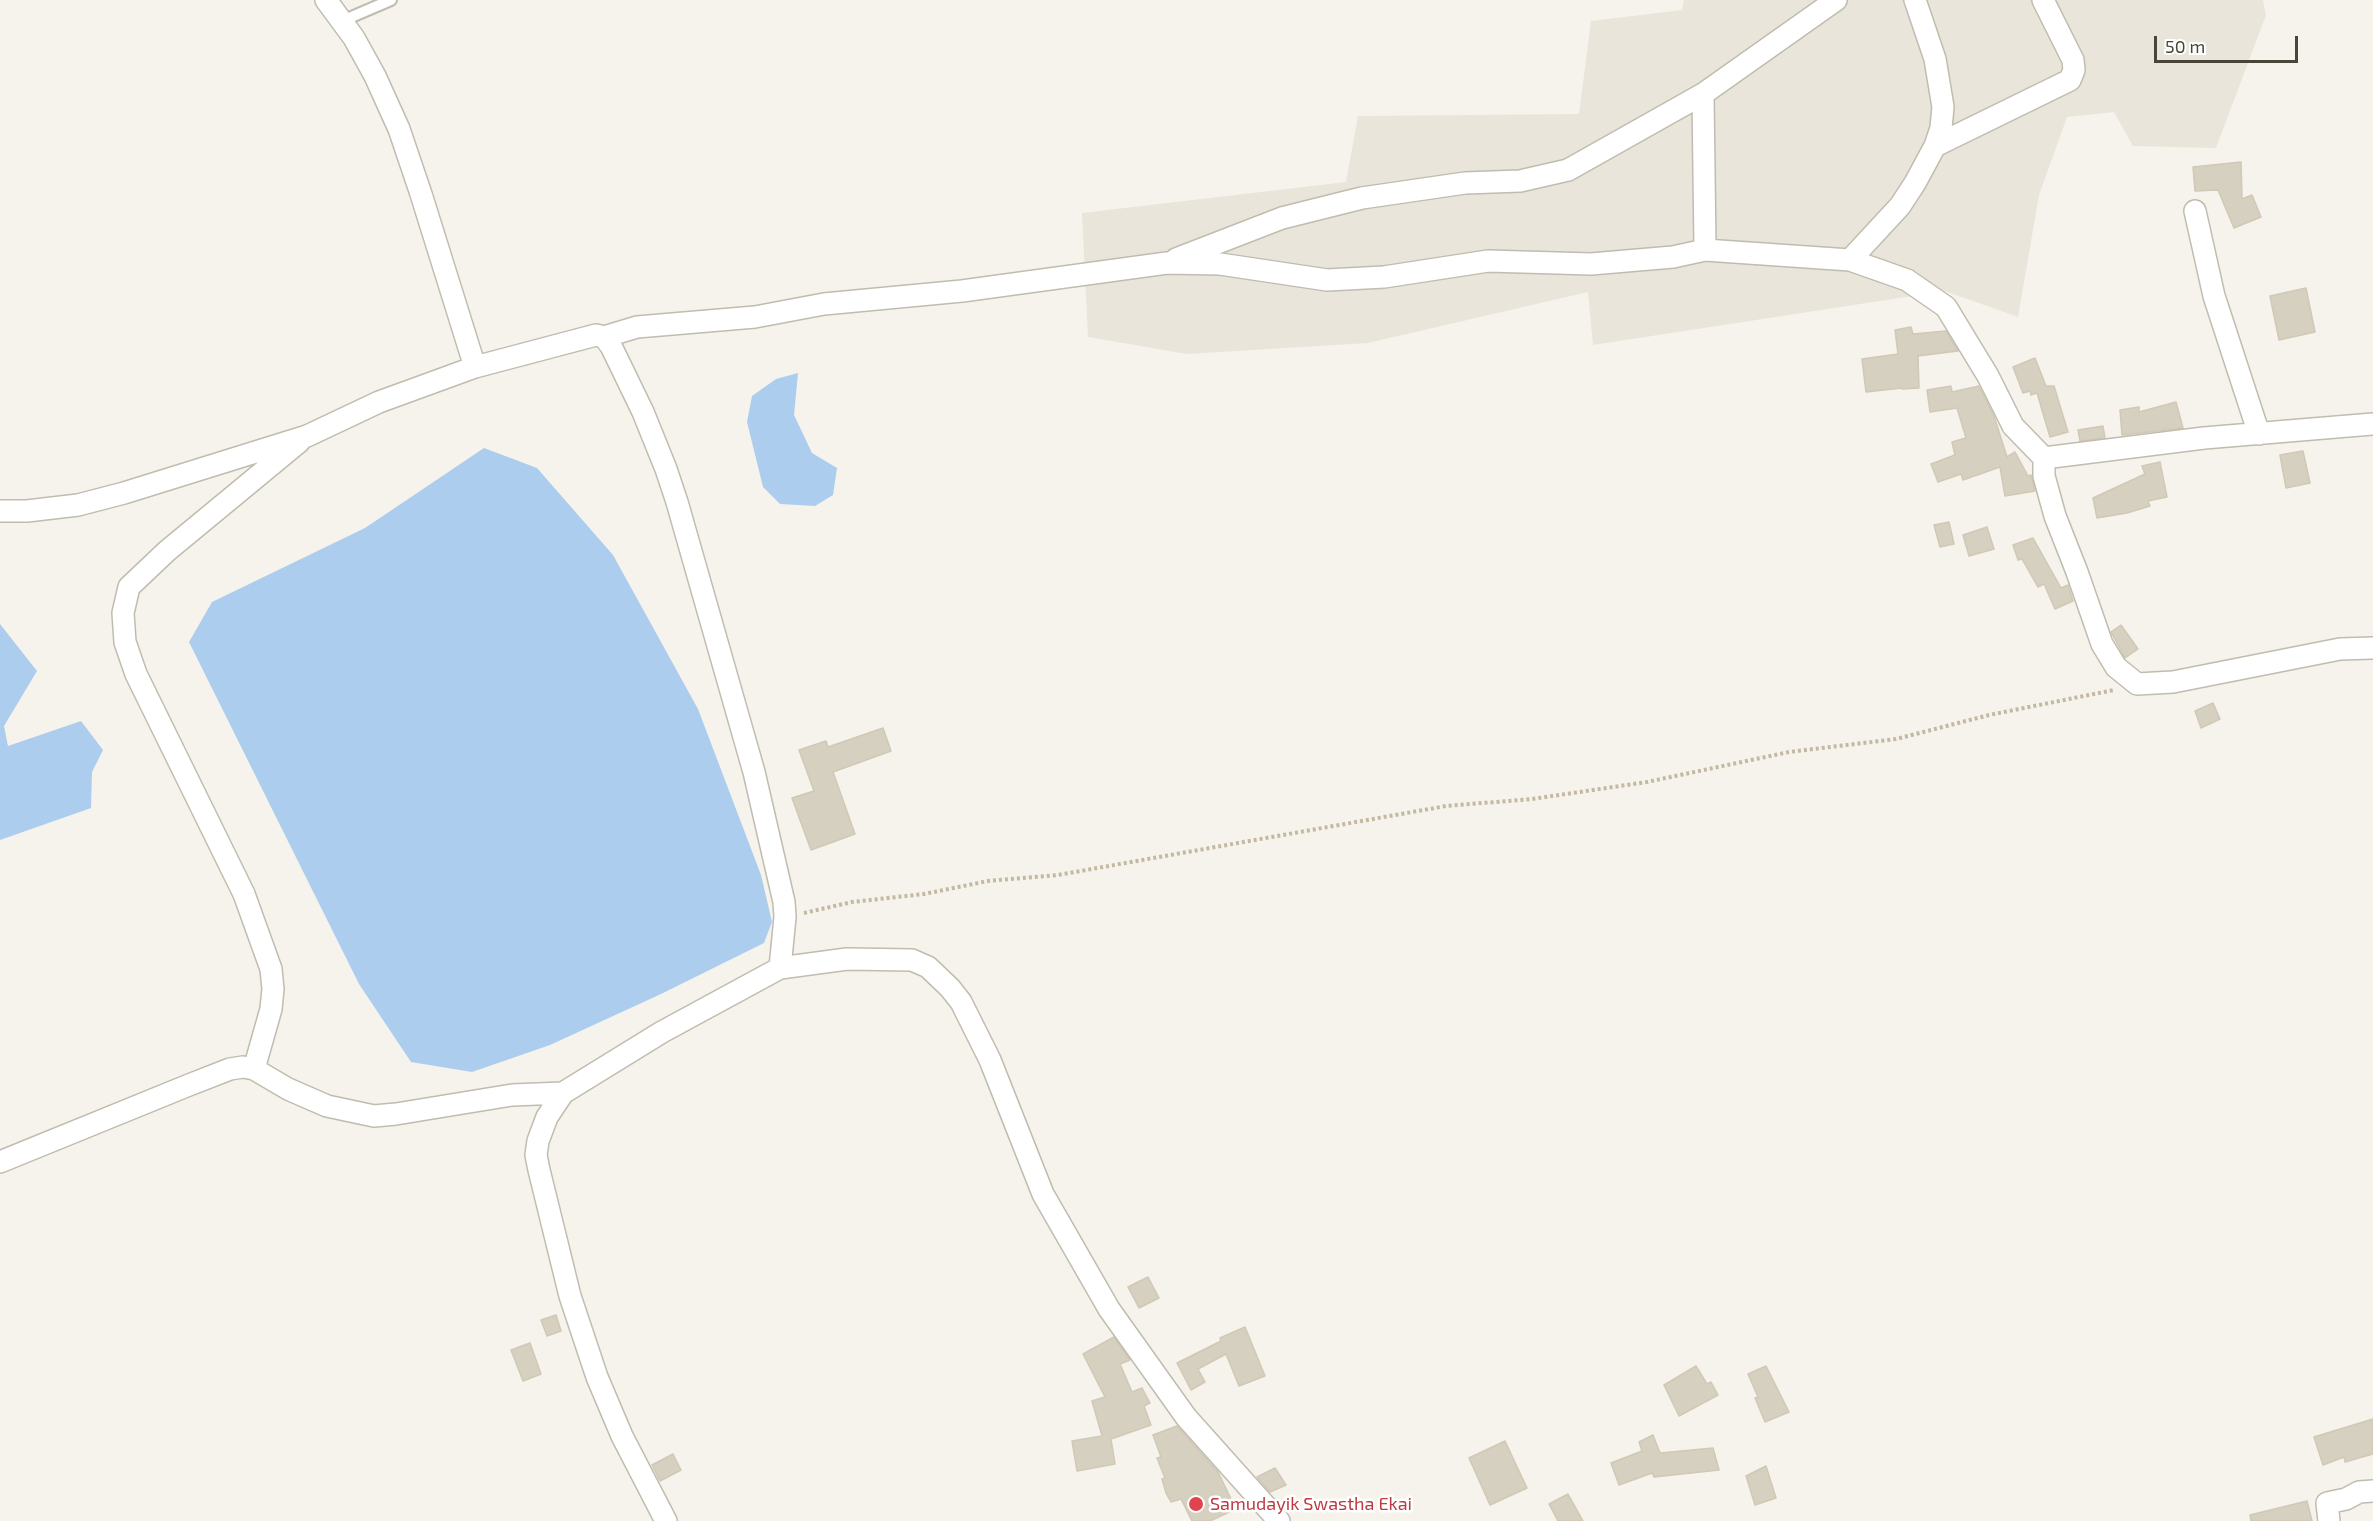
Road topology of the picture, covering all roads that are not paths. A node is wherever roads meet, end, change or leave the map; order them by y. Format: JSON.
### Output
{"nodes":[{"id":1,"x":326,"y":0,"type":"edge"},
{"id":2,"x":391,"y":0,"type":"edge"},
{"id":3,"x":1836,"y":0,"type":"edge"},
{"id":4,"x":1915,"y":0,"type":"edge"},
{"id":5,"x":2043,"y":0,"type":"edge"},
{"id":6,"x":342,"y":21,"type":"junction"},
{"id":7,"x":1703,"y":94,"type":"junction"},
{"id":8,"x":1935,"y":146,"type":"junction"},
{"id":9,"x":2195,"y":211,"type":"dead end"},
{"id":10,"x":1705,"y":250,"type":"junction"},
{"id":11,"x":1850,"y":260,"type":"junction"},
{"id":12,"x":1167,"y":263,"type":"junction"},
{"id":13,"x":604,"y":337,"type":"junction"},
{"id":14,"x":475,"y":367,"type":"junction"},
{"id":15,"x":2373,"y":424,"type":"edge"},
{"id":16,"x":2259,"y":434,"type":"junction"},
{"id":17,"x":307,"y":436,"type":"junction"},
{"id":18,"x":2044,"y":458,"type":"junction"},
{"id":19,"x":0,"y":511,"type":"edge"},
{"id":20,"x":2373,"y":648,"type":"edge"},
{"id":21,"x":780,"y":968,"type":"junction"},
{"id":22,"x":254,"y":1069,"type":"junction"},
{"id":23,"x":563,"y":1093,"type":"junction"},
{"id":24,"x":0,"y":1162,"type":"edge"},
{"id":25,"x":2373,"y":1491,"type":"edge"},
{"id":26,"x":666,"y":1521,"type":"edge"},
{"id":27,"x":1280,"y":1521,"type":"edge"},
{"id":28,"x":2329,"y":1521,"type":"edge"}],
"edges":[{"from":1,"to":6,"type":"street"},
{"from":2,"to":6,"type":"lane"},
{"from":3,"to":7,"type":"street"},
{"from":4,"to":8,"type":"street"},
{"from":5,"to":8,"type":"street"},
{"from":6,"to":14,"type":"street"},
{"from":7,"to":10,"type":"street"},
{"from":7,"to":12,"type":"street"},
{"from":8,"to":11,"type":"street"},
{"from":9,"to":16,"type":"street"},
{"from":10,"to":11,"type":"street"},
{"from":10,"to":12,"type":"street"},
{"from":11,"to":18,"type":"street"},
{"from":12,"to":13,"type":"street"},
{"from":13,"to":14,"type":"street"},
{"from":13,"to":21,"type":"street"},
{"from":14,"to":17,"type":"street"},
{"from":15,"to":16,"type":"street"},
{"from":16,"to":18,"type":"street"},
{"from":17,"to":19,"type":"street"},
{"from":17,"to":22,"type":"street"},
{"from":18,"to":20,"type":"street"},
{"from":21,"to":23,"type":"street"},
{"from":21,"to":27,"type":"street"},
{"from":22,"to":23,"type":"street"},
{"from":22,"to":24,"type":"street"},
{"from":23,"to":26,"type":"street"},
{"from":25,"to":28,"type":"street"}]}
